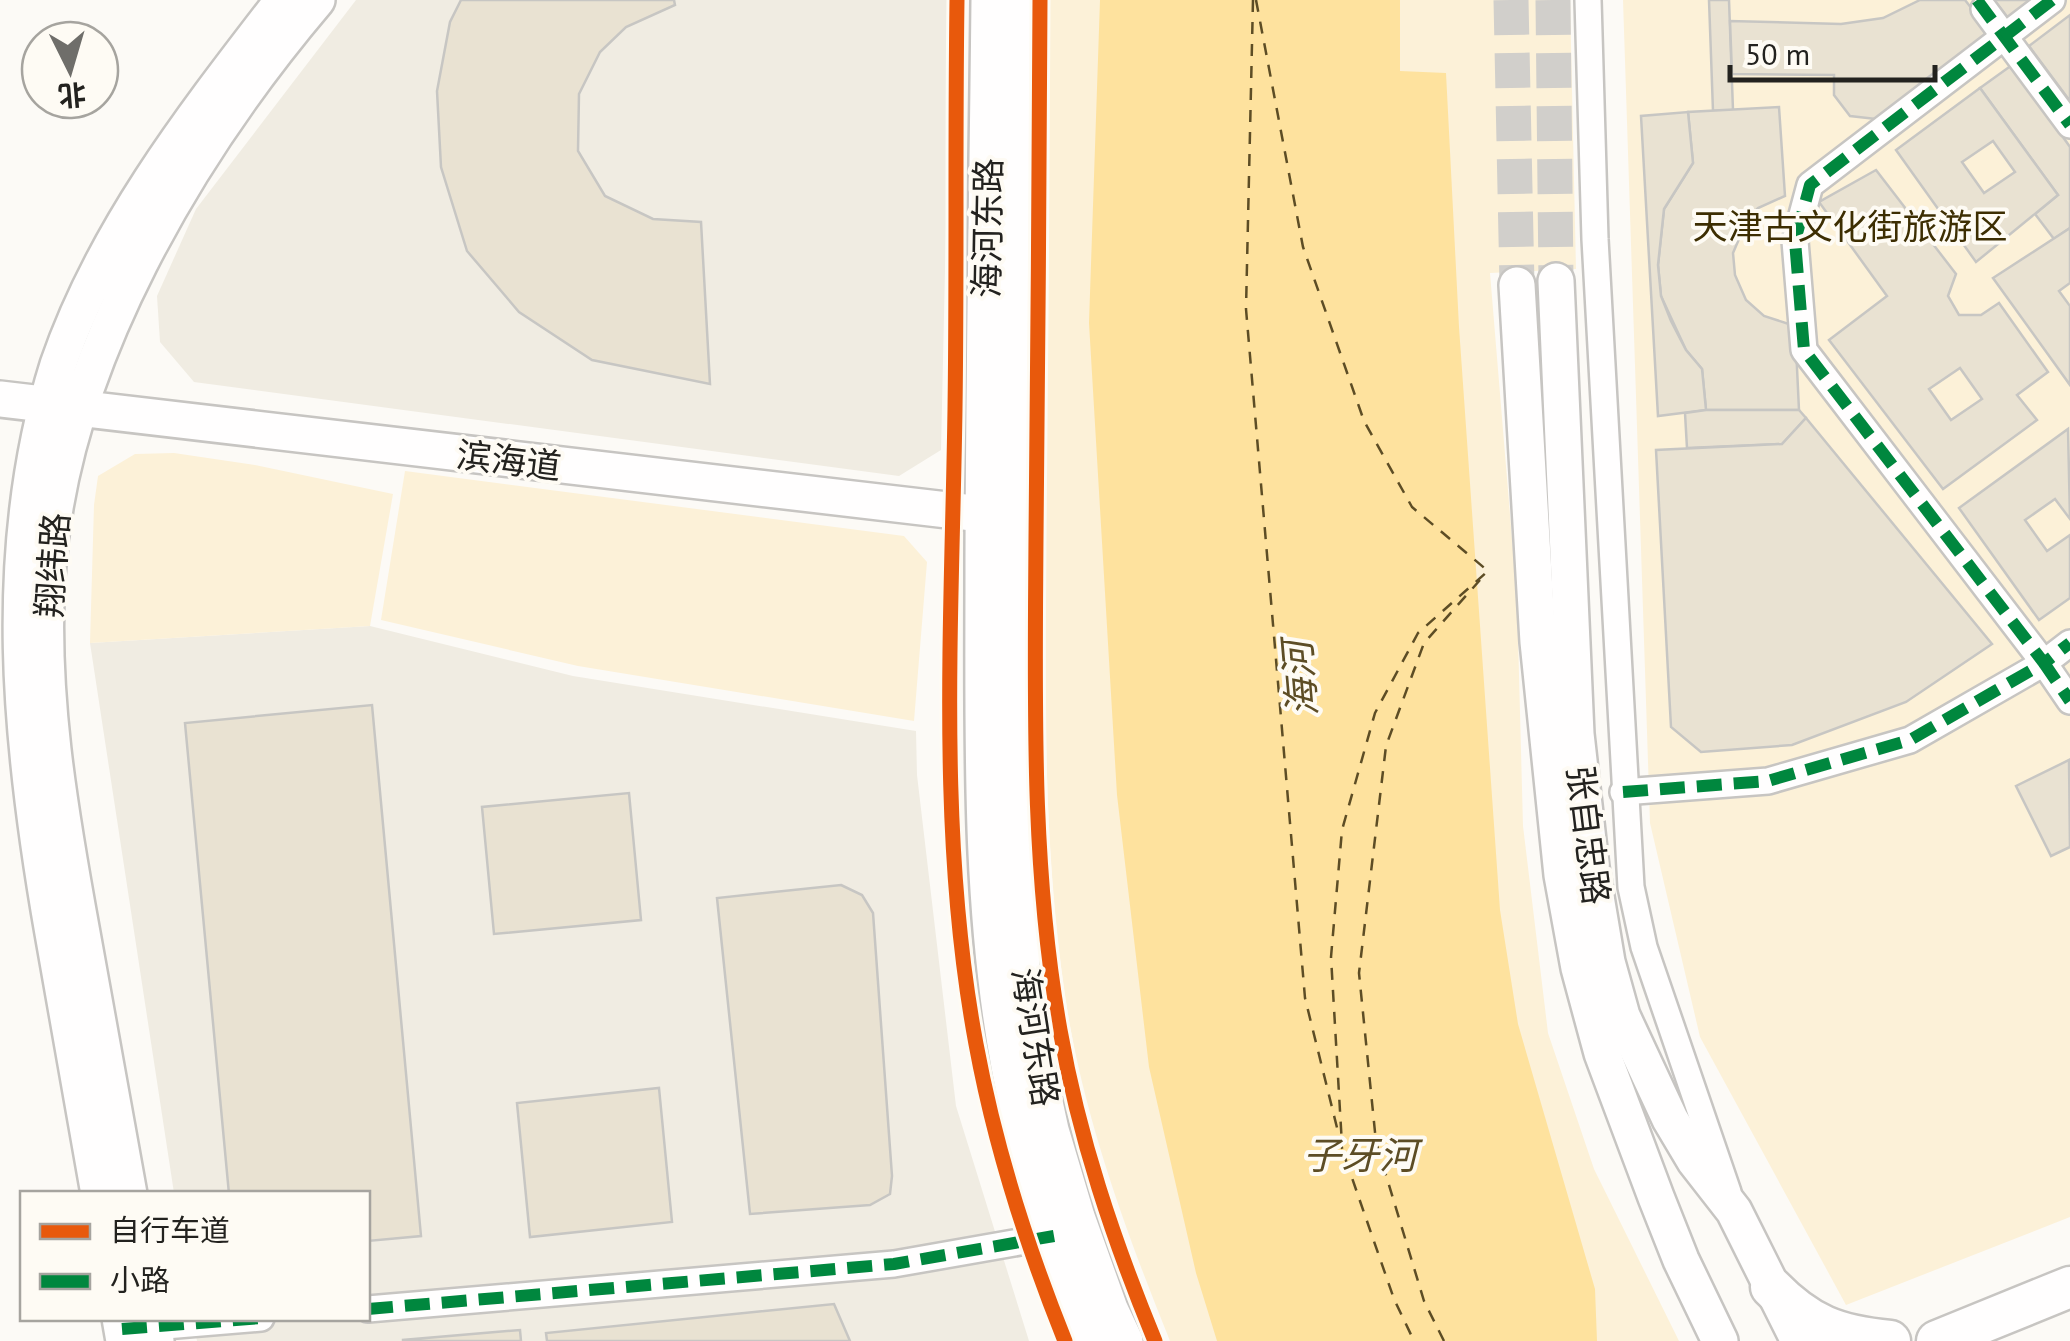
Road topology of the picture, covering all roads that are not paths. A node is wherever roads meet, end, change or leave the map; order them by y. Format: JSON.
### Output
{"nodes":[{"id":1,"x":283,"y":0,"type":"edge"},
{"id":2,"x":318,"y":0,"type":"edge"},
{"id":3,"x":989,"y":0,"type":"edge"},
{"id":4,"x":1021,"y":0,"type":"edge"},
{"id":5,"x":1588,"y":0,"type":"edge"},
{"id":6,"x":2052,"y":0,"type":"edge"},
{"id":7,"x":1984,"y":9,"type":"dead end"},
{"id":8,"x":2005,"y":36,"type":"junction"},
{"id":9,"x":2070,"y":125,"type":"edge"},
{"id":10,"x":1556,"y":281,"type":"tunnel mouth"},
{"id":11,"x":1518,"y":285,"type":"tunnel mouth"},
{"id":12,"x":0,"y":399,"type":"edge"},
{"id":13,"x":64,"y":408,"type":"junction"},
{"id":14,"x":1000,"y":516,"type":"junction"},
{"id":15,"x":2070,"y":643,"type":"edge"},
{"id":16,"x":2044,"y":663,"type":"junction"},
{"id":17,"x":2070,"y":702,"type":"edge"},
{"id":18,"x":1624,"y":792,"type":"junction"},
{"id":19,"x":97,"y":1191,"type":"edge"},
{"id":20,"x":128,"y":1191,"type":"edge"},
{"id":21,"x":1734,"y":1211,"type":"junction"},
{"id":22,"x":1054,"y":1236,"type":"junction"},
{"id":23,"x":1771,"y":1286,"type":"junction"},
{"id":24,"x":2070,"y":1287,"type":"edge"},
{"id":25,"x":370,"y":1309,"type":"edge"},
{"id":26,"x":227,"y":1321,"type":"edge"},
{"id":27,"x":138,"y":1329,"type":"edge"},
{"id":28,"x":1942,"y":1339,"type":"edge"},
{"id":29,"x":1094,"y":1341,"type":"edge"},
{"id":30,"x":1126,"y":1341,"type":"edge"},
{"id":31,"x":1720,"y":1341,"type":"edge"},
{"id":32,"x":1799,"y":1341,"type":"edge"},
{"id":33,"x":1894,"y":1341,"type":"edge"}],
"edges":[{"from":1,"to":13,"type":"street","name":"翔纬路"},
{"from":2,"to":13,"type":"street","name":"翔纬路"},
{"from":3,"to":14,"type":"street","name":"海河东路"},
{"from":4,"to":14,"type":"street","name":"海河东路"},
{"from":5,"to":18,"type":"street"},
{"from":6,"to":8,"type":"street"},
{"from":7,"to":8,"type":"street"},
{"from":8,"to":9,"type":"street"},
{"from":8,"to":16,"type":"street"},
{"from":10,"to":21,"type":"street","name":"张自忠路"},
{"from":11,"to":31,"type":"street","name":"张自忠路"},
{"from":12,"to":13,"type":"street","name":"滨海道"},
{"from":13,"to":14,"type":"street","name":"滨海道"},
{"from":13,"to":19,"type":"street","name":"翔纬路"},
{"from":13,"to":20,"type":"street","name":"翔纬路"},
{"from":14,"to":22,"type":"street","name":"海河东路"},
{"from":14,"to":30,"type":"street","name":"海河东路"},
{"from":15,"to":16,"type":"street"},
{"from":16,"to":17,"type":"street"},
{"from":16,"to":18,"type":"street"},
{"from":18,"to":21,"type":"street"},
{"from":21,"to":23,"type":"street","name":"张自忠路"},
{"from":22,"to":25,"type":"street"},
{"from":22,"to":29,"type":"street","name":"海河东路"},
{"from":23,"to":32,"type":"street","name":"张自忠路"},
{"from":23,"to":33,"type":"main road"},
{"from":24,"to":28,"type":"main road"},
{"from":26,"to":27,"type":"street"},
{"from":28,"to":33,"type":"main road"}]}
